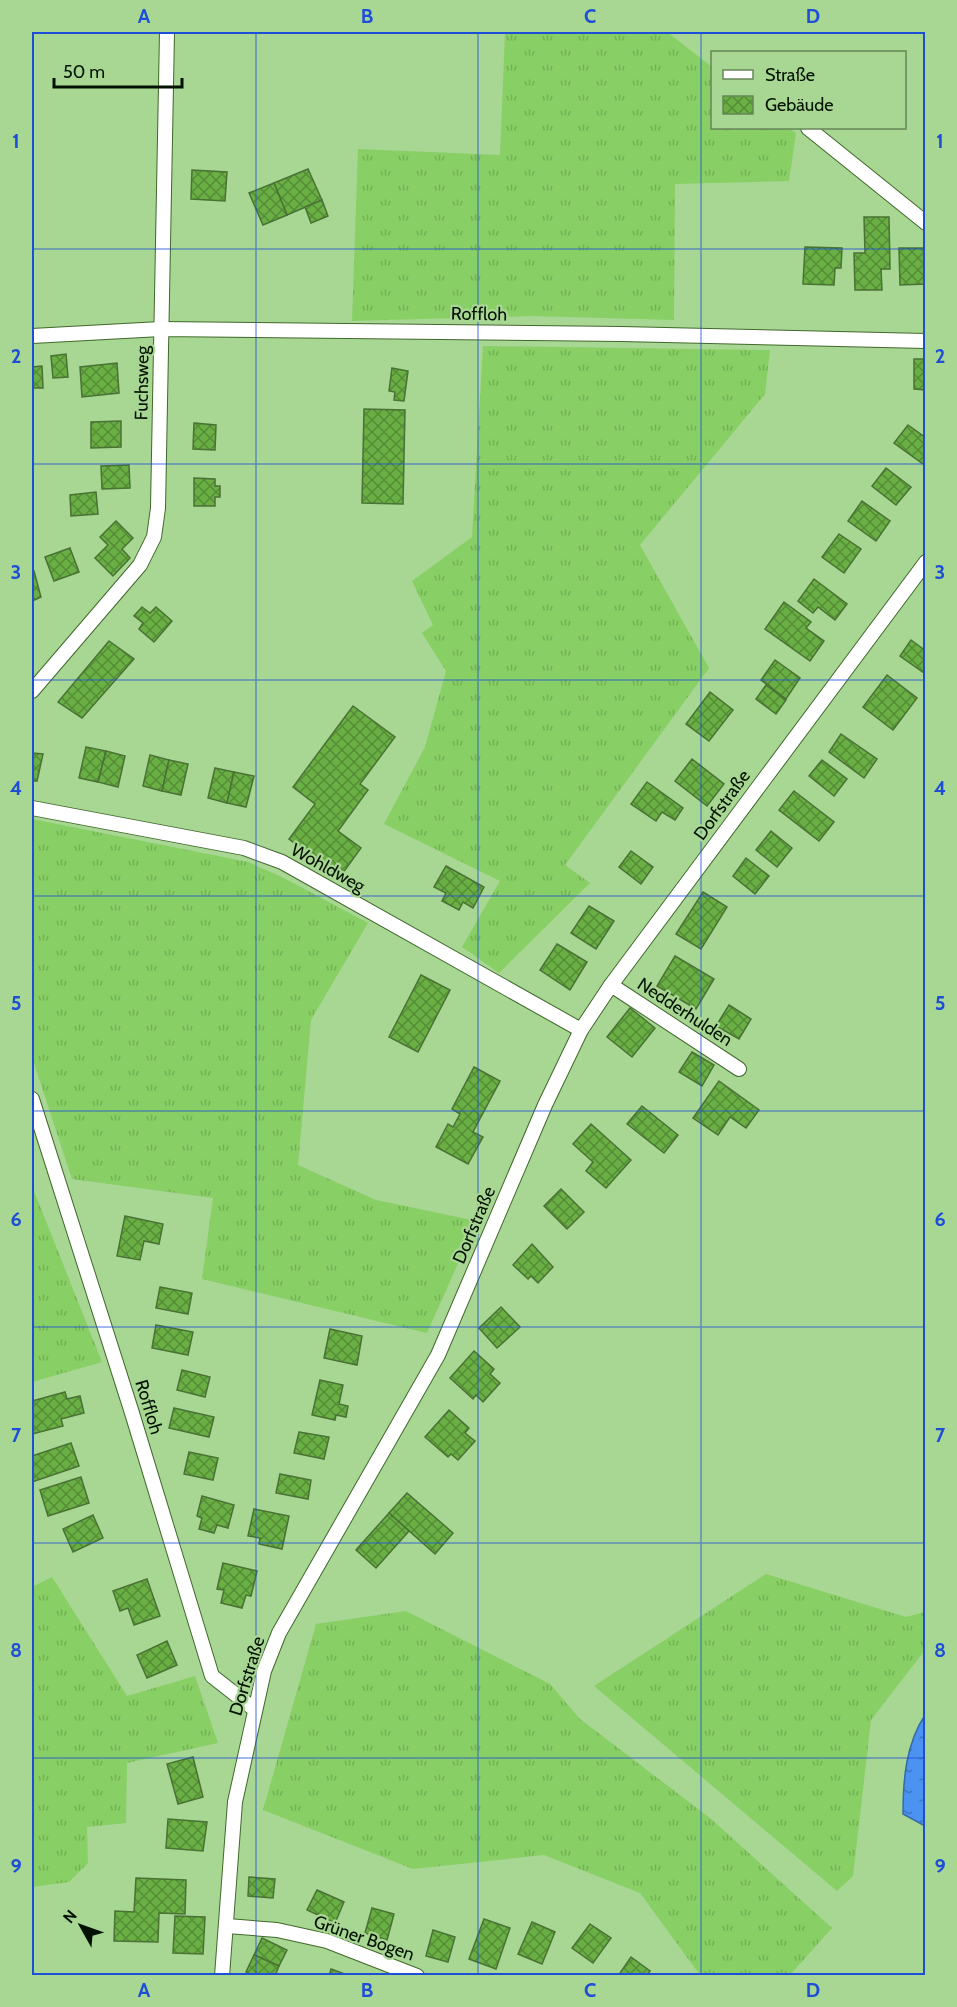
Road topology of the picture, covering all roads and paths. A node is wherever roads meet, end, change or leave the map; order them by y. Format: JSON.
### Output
{"nodes":[{"id":1,"x":166,"y":32,"type":"edge"},
{"id":2,"x":809,"y":129,"type":"edge"},
{"id":3,"x":926,"y":223,"type":"edge"},
{"id":4,"x":161,"y":329,"type":"junction"},
{"id":5,"x":32,"y":336,"type":"edge"},
{"id":6,"x":926,"y":341,"type":"edge"},
{"id":7,"x":926,"y":561,"type":"edge"},
{"id":8,"x":32,"y":691,"type":"edge"},
{"id":9,"x":32,"y":807,"type":"edge"},
{"id":10,"x":611,"y":985,"type":"junction"},
{"id":11,"x":581,"y":1030,"type":"junction"},
{"id":12,"x":739,"y":1069,"type":"dead end"},
{"id":13,"x":32,"y":1099,"type":"edge"},
{"id":14,"x":254,"y":1709,"type":"junction"},
{"id":15,"x":227,"y":1926,"type":"junction"},
{"id":16,"x":222,"y":1976,"type":"edge"},
{"id":17,"x":417,"y":1976,"type":"edge"}],
"edges":[{"from":1,"to":4,"type":"street","name":"Fuchsweg"},
{"from":2,"to":3,"type":"street"},
{"from":4,"to":5,"type":"street","name":"Roffloh"},
{"from":4,"to":6,"type":"street","name":"Roffloh"},
{"from":4,"to":8,"type":"street","name":"Fuchsweg"},
{"from":7,"to":10,"type":"street","name":"Dorfstraße"},
{"from":9,"to":11,"type":"street","name":"Wohldweg"},
{"from":10,"to":11,"type":"street","name":"Dorfstraße"},
{"from":10,"to":12,"type":"street","name":"Nedderhulden"},
{"from":11,"to":14,"type":"street","name":"Dorfstraße"},
{"from":13,"to":14,"type":"street","name":"Roffloh"},
{"from":14,"to":15,"type":"street","name":"Dorfstraße"},
{"from":15,"to":16,"type":"street","name":"Dorfstraße"},
{"from":15,"to":17,"type":"street","name":"Grüner Bogen"}]}
